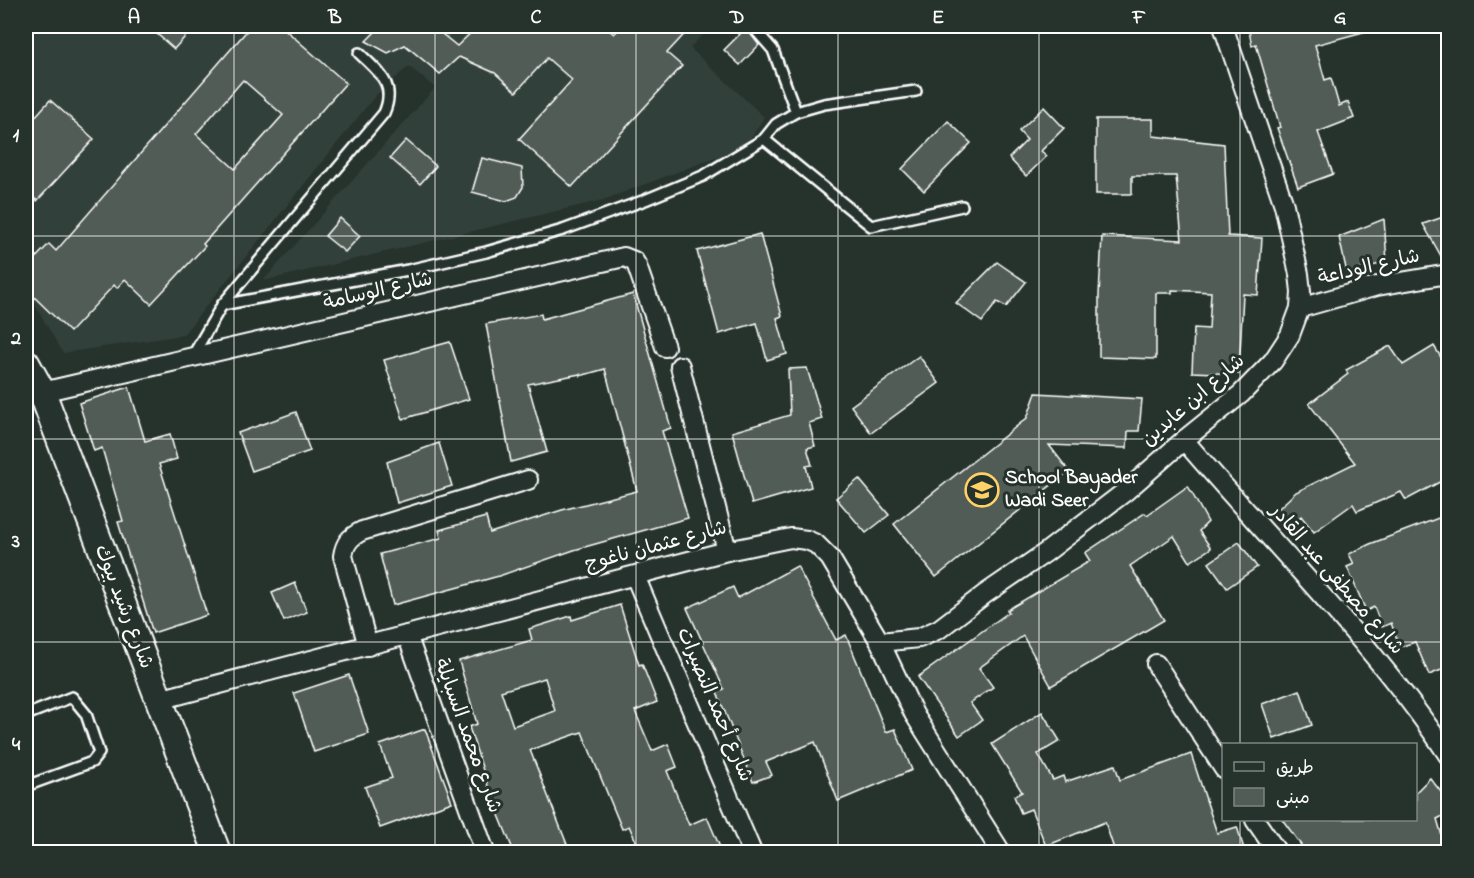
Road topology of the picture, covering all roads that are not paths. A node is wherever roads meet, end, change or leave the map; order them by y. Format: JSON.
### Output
{"nodes":[{"id":1,"x":752,"y":26,"type":"edge"},
{"id":2,"x":1223,"y":26,"type":"edge"},
{"id":3,"x":359,"y":53,"type":"dead end"},
{"id":4,"x":916,"y":91,"type":"dead end"},
{"id":5,"x":795,"y":112,"type":"junction"},
{"id":6,"x":764,"y":139,"type":"junction"},
{"id":7,"x":962,"y":206,"type":"dead end"},
{"id":8,"x":1449,"y":274,"type":"edge"},
{"id":9,"x":222,"y":305,"type":"junction"},
{"id":10,"x":1300,"y":308,"type":"junction"},
{"id":11,"x":665,"y":346,"type":"dead end"},
{"id":12,"x":192,"y":357,"type":"junction"},
{"id":13,"x":26,"y":363,"type":"edge"},
{"id":14,"x":680,"y":366,"type":"dead end"},
{"id":15,"x":42,"y":392,"type":"junction"},
{"id":16,"x":1184,"y":440,"type":"junction"},
{"id":17,"x":528,"y":480,"type":"dead end"},
{"id":18,"x":727,"y":551,"type":"junction"},
{"id":19,"x":635,"y":576,"type":"junction"},
{"id":20,"x":407,"y":635,"type":"junction"},
{"id":21,"x":880,"y":642,"type":"junction"},
{"id":22,"x":368,"y":646,"type":"junction"},
{"id":23,"x":1156,"y":664,"type":"dead end"},
{"id":24,"x":159,"y":700,"type":"junction"},
{"id":25,"x":26,"y":715,"type":"edge"},
{"id":26,"x":1449,"y":755,"type":"edge"},
{"id":27,"x":1222,"y":767,"type":"edge"},
{"id":28,"x":26,"y":786,"type":"edge"},
{"id":29,"x":1257,"y":821,"type":"edge"},
{"id":30,"x":217,"y":852,"type":"edge"},
{"id":31,"x":485,"y":852,"type":"edge"},
{"id":32,"x":752,"y":852,"type":"edge"},
{"id":33,"x":1001,"y":852,"type":"edge"},
{"id":34,"x":1277,"y":852,"type":"edge"}],
"edges":[{"from":1,"to":5,"type":"lane"},
{"from":2,"to":10,"type":"street","name":"شارع ابن عابدين"},
{"from":3,"to":9,"type":"lane"},
{"from":4,"to":5,"type":"lane"},
{"from":5,"to":6,"type":"lane"},
{"from":6,"to":7,"type":"lane"},
{"from":6,"to":9,"type":"lane"},
{"from":8,"to":10,"type":"street","name":"شارع الوداعة"},
{"from":9,"to":12,"type":"lane"},
{"from":10,"to":16,"type":"street","name":"شارع ابن عابدين"},
{"from":11,"to":12,"type":"street","name":"شارع الوسامة"},
{"from":12,"to":15,"type":"street","name":"شارع الوسامة"},
{"from":13,"to":15,"type":"street","name":"شارع رشيد بيوك"},
{"from":14,"to":18,"type":"street"},
{"from":15,"to":24,"type":"street","name":"شارع رشيد بيوك"},
{"from":16,"to":21,"type":"street","name":"شارع ابن عابدين"},
{"from":16,"to":26,"type":"street","name":"شارع مصطفى عبد القادر"},
{"from":17,"to":22,"type":"street"},
{"from":18,"to":19,"type":"street","name":"شارع عثمان ناغوج"},
{"from":18,"to":21,"type":"street","name":"شارع عثمان ناغوج"},
{"from":19,"to":20,"type":"street","name":"شارع عثمان ناغوج"},
{"from":19,"to":32,"type":"street","name":"شارع أحمد النصيرات"},
{"from":20,"to":22,"type":"street","name":"شارع عثمان ناغوج"},
{"from":20,"to":31,"type":"street","name":"شارع محمد السبايلة"},
{"from":21,"to":33,"type":"street","name":"شارع عثمان ناغوج"},
{"from":22,"to":24,"type":"street","name":"شارع عثمان ناغوج"},
{"from":23,"to":27,"type":"street"},
{"from":24,"to":30,"type":"street","name":"شارع رشيد بيوك"},
{"from":25,"to":28,"type":"lane"},
{"from":29,"to":34,"type":"street"}]}
